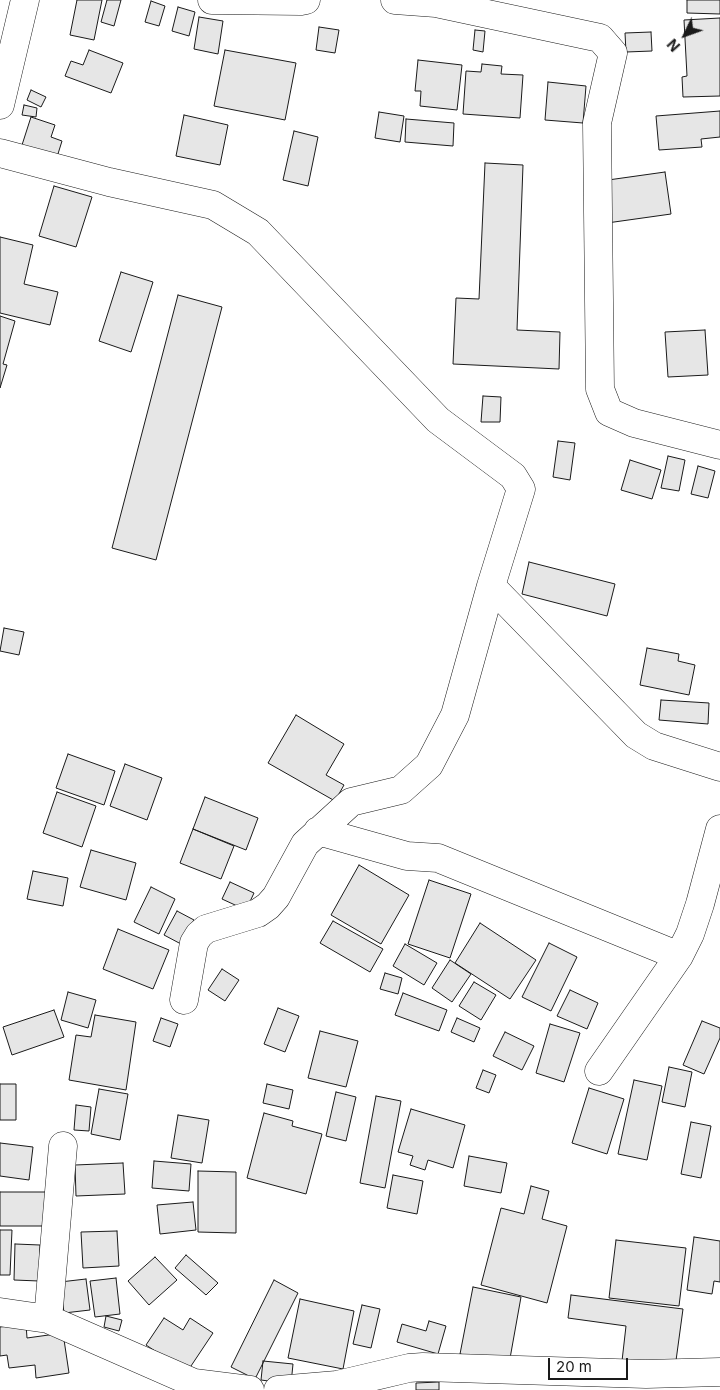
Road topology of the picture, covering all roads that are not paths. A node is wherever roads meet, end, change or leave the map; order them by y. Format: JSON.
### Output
{"nodes":[{"id":1,"x":25,"y":0,"type":"edge"},
{"id":2,"x":212,"y":0,"type":"edge"},
{"id":3,"x":306,"y":0,"type":"edge"},
{"id":4,"x":395,"y":0,"type":"edge"},
{"id":5,"x":0,"y":105,"type":"edge"},
{"id":6,"x":0,"y":153,"type":"edge"},
{"id":7,"x":720,"y":445,"type":"edge"},
{"id":8,"x":491,"y":586,"type":"junction"},
{"id":9,"x":720,"y":767,"type":"edge"},
{"id":10,"x":720,"y":829,"type":"edge"},
{"id":11,"x":318,"y":831,"type":"junction"},
{"id":12,"x":679,"y":956,"type":"junction"},
{"id":13,"x":184,"y":1000,"type":"dead end"},
{"id":14,"x":599,"y":1071,"type":"dead end"},
{"id":15,"x":63,"y":1146,"type":"dead end"},
{"id":16,"x":0,"y":1312,"type":"edge"},
{"id":17,"x":48,"y":1320,"type":"junction"},
{"id":18,"x":720,"y":1372,"type":"edge"},
{"id":19,"x":250,"y":1390,"type":"edge"},
{"id":20,"x":278,"y":1390,"type":"edge"}],
"edges":[{"from":1,"to":5,"type":"street"},
{"from":2,"to":3,"type":"street"},
{"from":4,"to":7,"type":"street"},
{"from":6,"to":8,"type":"street"},
{"from":8,"to":9,"type":"street"},
{"from":8,"to":11,"type":"street"},
{"from":10,"to":12,"type":"street"},
{"from":11,"to":12,"type":"street"},
{"from":11,"to":13,"type":"street"},
{"from":12,"to":14,"type":"street"},
{"from":15,"to":17,"type":"street"},
{"from":16,"to":17,"type":"street"},
{"from":17,"to":19,"type":"street"},
{"from":18,"to":20,"type":"street"}]}
